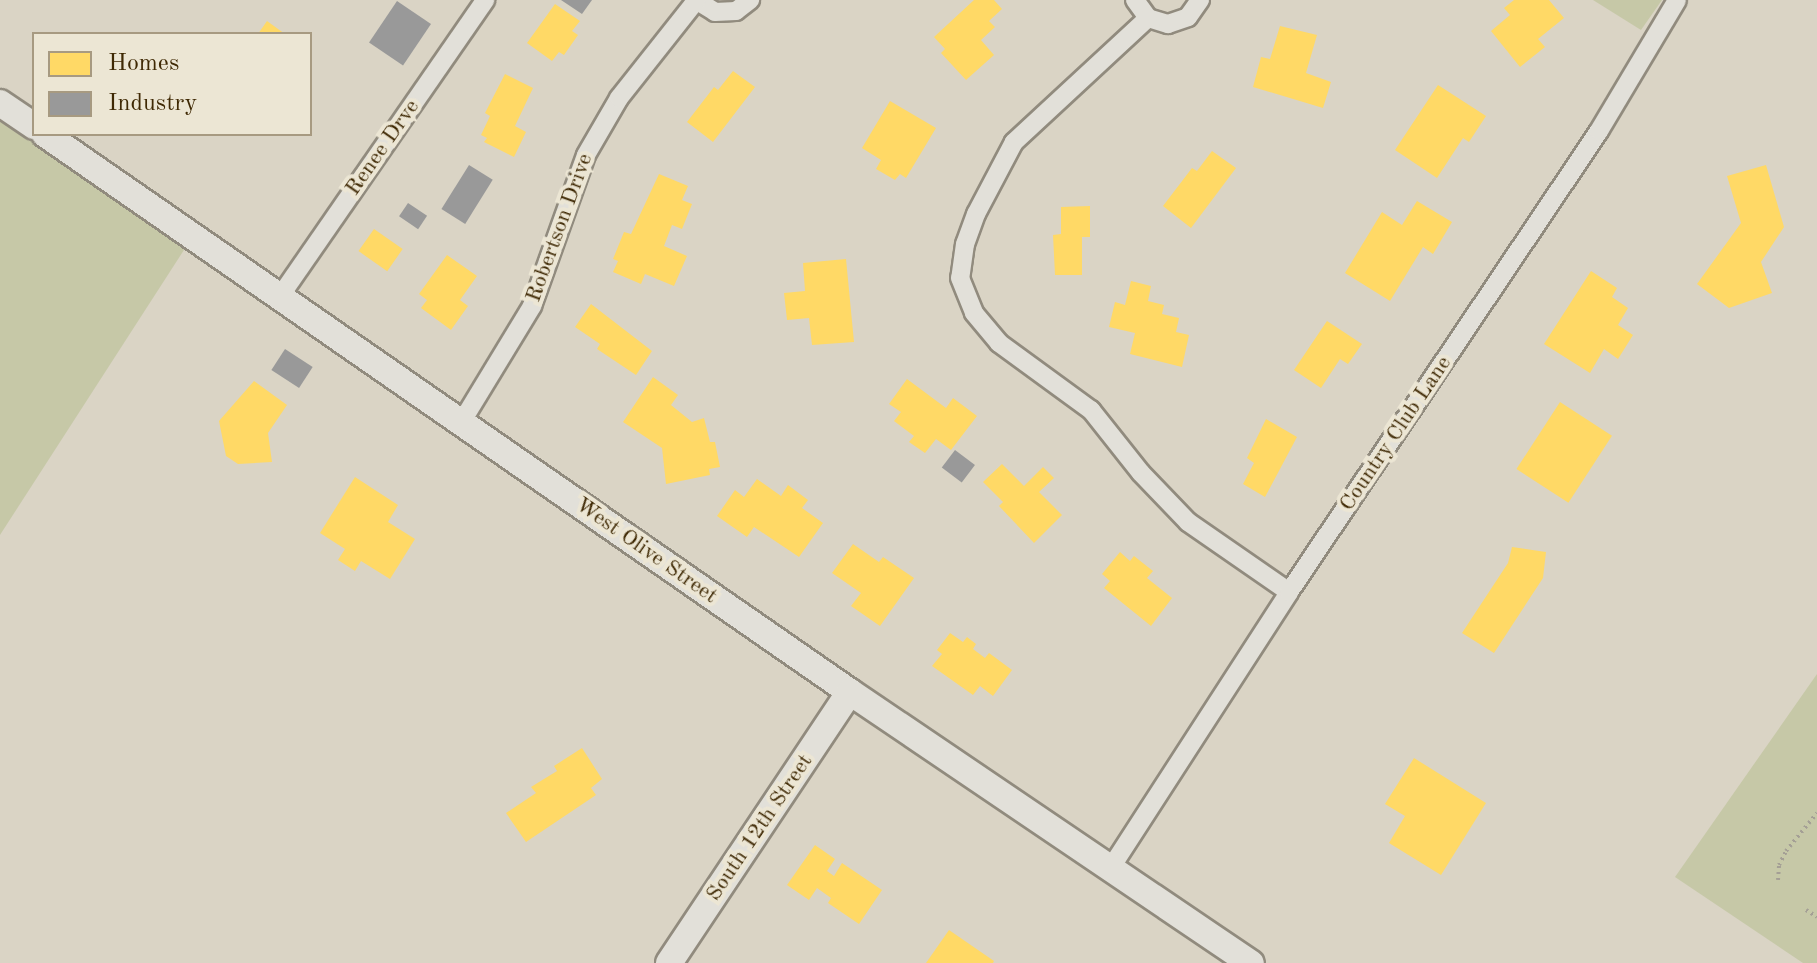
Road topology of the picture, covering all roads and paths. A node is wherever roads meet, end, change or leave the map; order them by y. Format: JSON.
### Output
{"nodes":[{"id":1,"x":485,"y":0,"type":"edge"},
{"id":2,"x":696,"y":0,"type":"edge"},
{"id":3,"x":750,"y":0,"type":"edge"},
{"id":4,"x":1135,"y":0,"type":"edge"},
{"id":5,"x":1200,"y":0,"type":"edge"},
{"id":6,"x":1677,"y":0,"type":"edge"},
{"id":7,"x":1148,"y":18,"type":"junction"},
{"id":8,"x":0,"y":103,"type":"edge"},
{"id":9,"x":32,"y":125,"type":"edge"},
{"id":10,"x":48,"y":136,"type":"edge"},
{"id":11,"x":281,"y":295,"type":"junction"},
{"id":12,"x":461,"y":423,"type":"junction"},
{"id":13,"x":1289,"y":592,"type":"junction"},
{"id":14,"x":850,"y":692,"type":"junction"},
{"id":15,"x":1817,"y":813,"type":"edge"},
{"id":16,"x":1112,"y":866,"type":"junction"},
{"id":17,"x":1778,"y":880,"type":"dead end"},
{"id":18,"x":1806,"y":910,"type":"dead end"},
{"id":19,"x":1817,"y":917,"type":"edge"},
{"id":20,"x":669,"y":963,"type":"edge"},
{"id":21,"x":1251,"y":963,"type":"edge"}],
"edges":[{"from":1,"to":11,"type":"street","name":"Renee Drve"},
{"from":2,"to":3,"type":"street","name":"Robertson Drive"},
{"from":2,"to":12,"type":"street","name":"Robertson Drive"},
{"from":4,"to":7,"type":"street"},
{"from":5,"to":7,"type":"street"},
{"from":6,"to":13,"type":"street","name":"Country Club Lane"},
{"from":7,"to":13,"type":"street"},
{"from":8,"to":9,"type":"street"},
{"from":10,"to":11,"type":"street","name":"West Olive Street"},
{"from":11,"to":12,"type":"street","name":"West Olive Street"},
{"from":12,"to":14,"type":"street","name":"West Olive Street"},
{"from":13,"to":16,"type":"street","name":"Country Club Lane"},
{"from":14,"to":16,"type":"street","name":"West Olive Street"},
{"from":14,"to":20,"type":"street","name":"South 12th Street"},
{"from":15,"to":17,"type":"path"},
{"from":16,"to":21,"type":"street","name":"West Olive Street"},
{"from":18,"to":19,"type":"path"}]}
